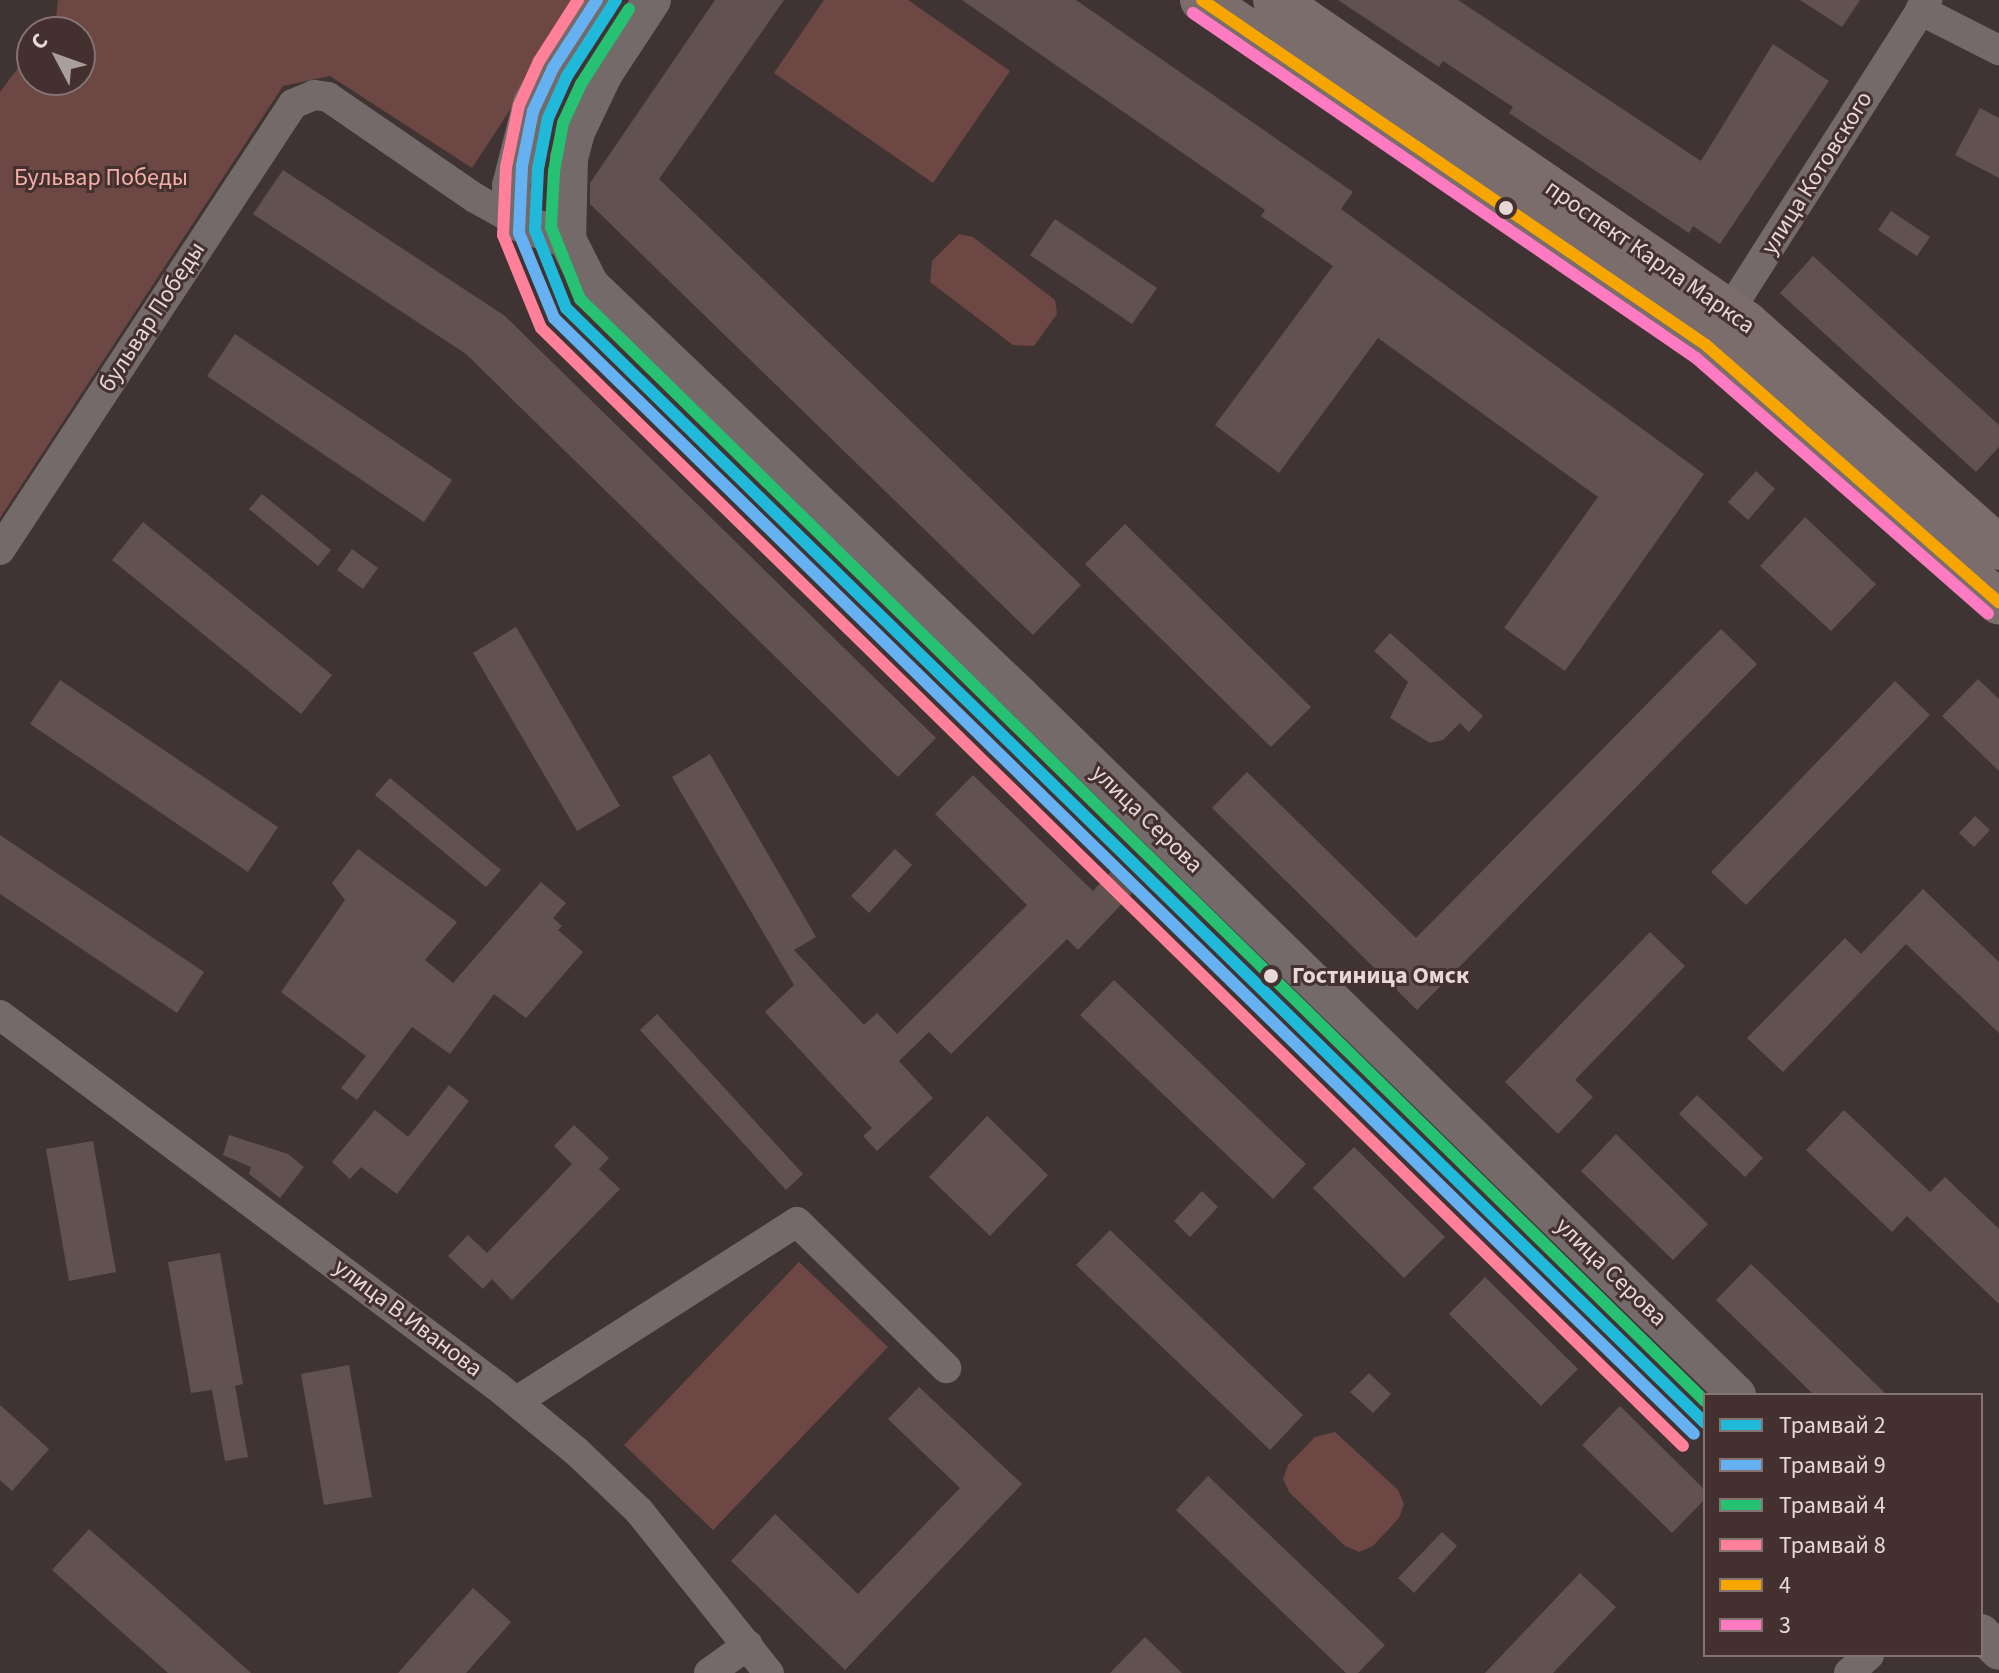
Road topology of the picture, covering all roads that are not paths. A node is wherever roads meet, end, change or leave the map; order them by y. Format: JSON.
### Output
{"nodes":[{"id":1,"x":594,"y":0,"type":"edge"},
{"id":2,"x":652,"y":0,"type":"edge"},
{"id":3,"x":1202,"y":0,"type":"edge"},
{"id":4,"x":1275,"y":0,"type":"edge"},
{"id":5,"x":1923,"y":5,"type":"edge"},
{"id":6,"x":1999,"y":50,"type":"edge"},
{"id":7,"x":518,"y":222,"type":"junction"},
{"id":8,"x":567,"y":239,"type":"junction"},
{"id":9,"x":1718,"y":328,"type":"junction"},
{"id":10,"x":1999,"y":548,"type":"edge"},
{"id":11,"x":0,"y":550,"type":"edge"},
{"id":12,"x":1999,"y":602,"type":"edge"},
{"id":13,"x":0,"y":1015,"type":"edge"},
{"id":14,"x":946,"y":1368,"type":"dead end"},
{"id":15,"x":1735,"y":1393,"type":"edge"},
{"id":16,"x":517,"y":1401,"type":"junction"},
{"id":17,"x":1983,"y":1635,"type":"edge"},
{"id":18,"x":748,"y":1645,"type":"junction"},
{"id":19,"x":1999,"y":1651,"type":"edge"},
{"id":20,"x":1867,"y":1657,"type":"edge"},
{"id":21,"x":709,"y":1673,"type":"edge"},
{"id":22,"x":769,"y":1673,"type":"edge"},
{"id":23,"x":1849,"y":1673,"type":"edge"}],
"edges":[{"from":1,"to":7,"type":"street"},
{"from":2,"to":8,"type":"street"},
{"from":3,"to":9,"type":"main road","name":"проспект Карла Маркса"},
{"from":4,"to":9,"type":"main road","name":"проспект Карла Маркса"},
{"from":5,"to":6,"type":"street"},
{"from":5,"to":9,"type":"street","name":"улица Котовского"},
{"from":7,"to":8,"type":"street"},
{"from":7,"to":11,"type":"street","name":"бульвар Победы"},
{"from":8,"to":15,"type":"street","name":"улица Серова"},
{"from":9,"to":10,"type":"main road","name":"проспект Карла Маркса"},
{"from":9,"to":12,"type":"main road","name":"проспект Карла Маркса"},
{"from":13,"to":16,"type":"street","name":"улица В.Иванова"},
{"from":14,"to":16,"type":"street"},
{"from":16,"to":18,"type":"street","name":"улица В.Иванова"},
{"from":17,"to":19,"type":"street"},
{"from":18,"to":21,"type":"street"},
{"from":18,"to":22,"type":"street","name":"улица В.Иванова"},
{"from":20,"to":23,"type":"street"}]}
